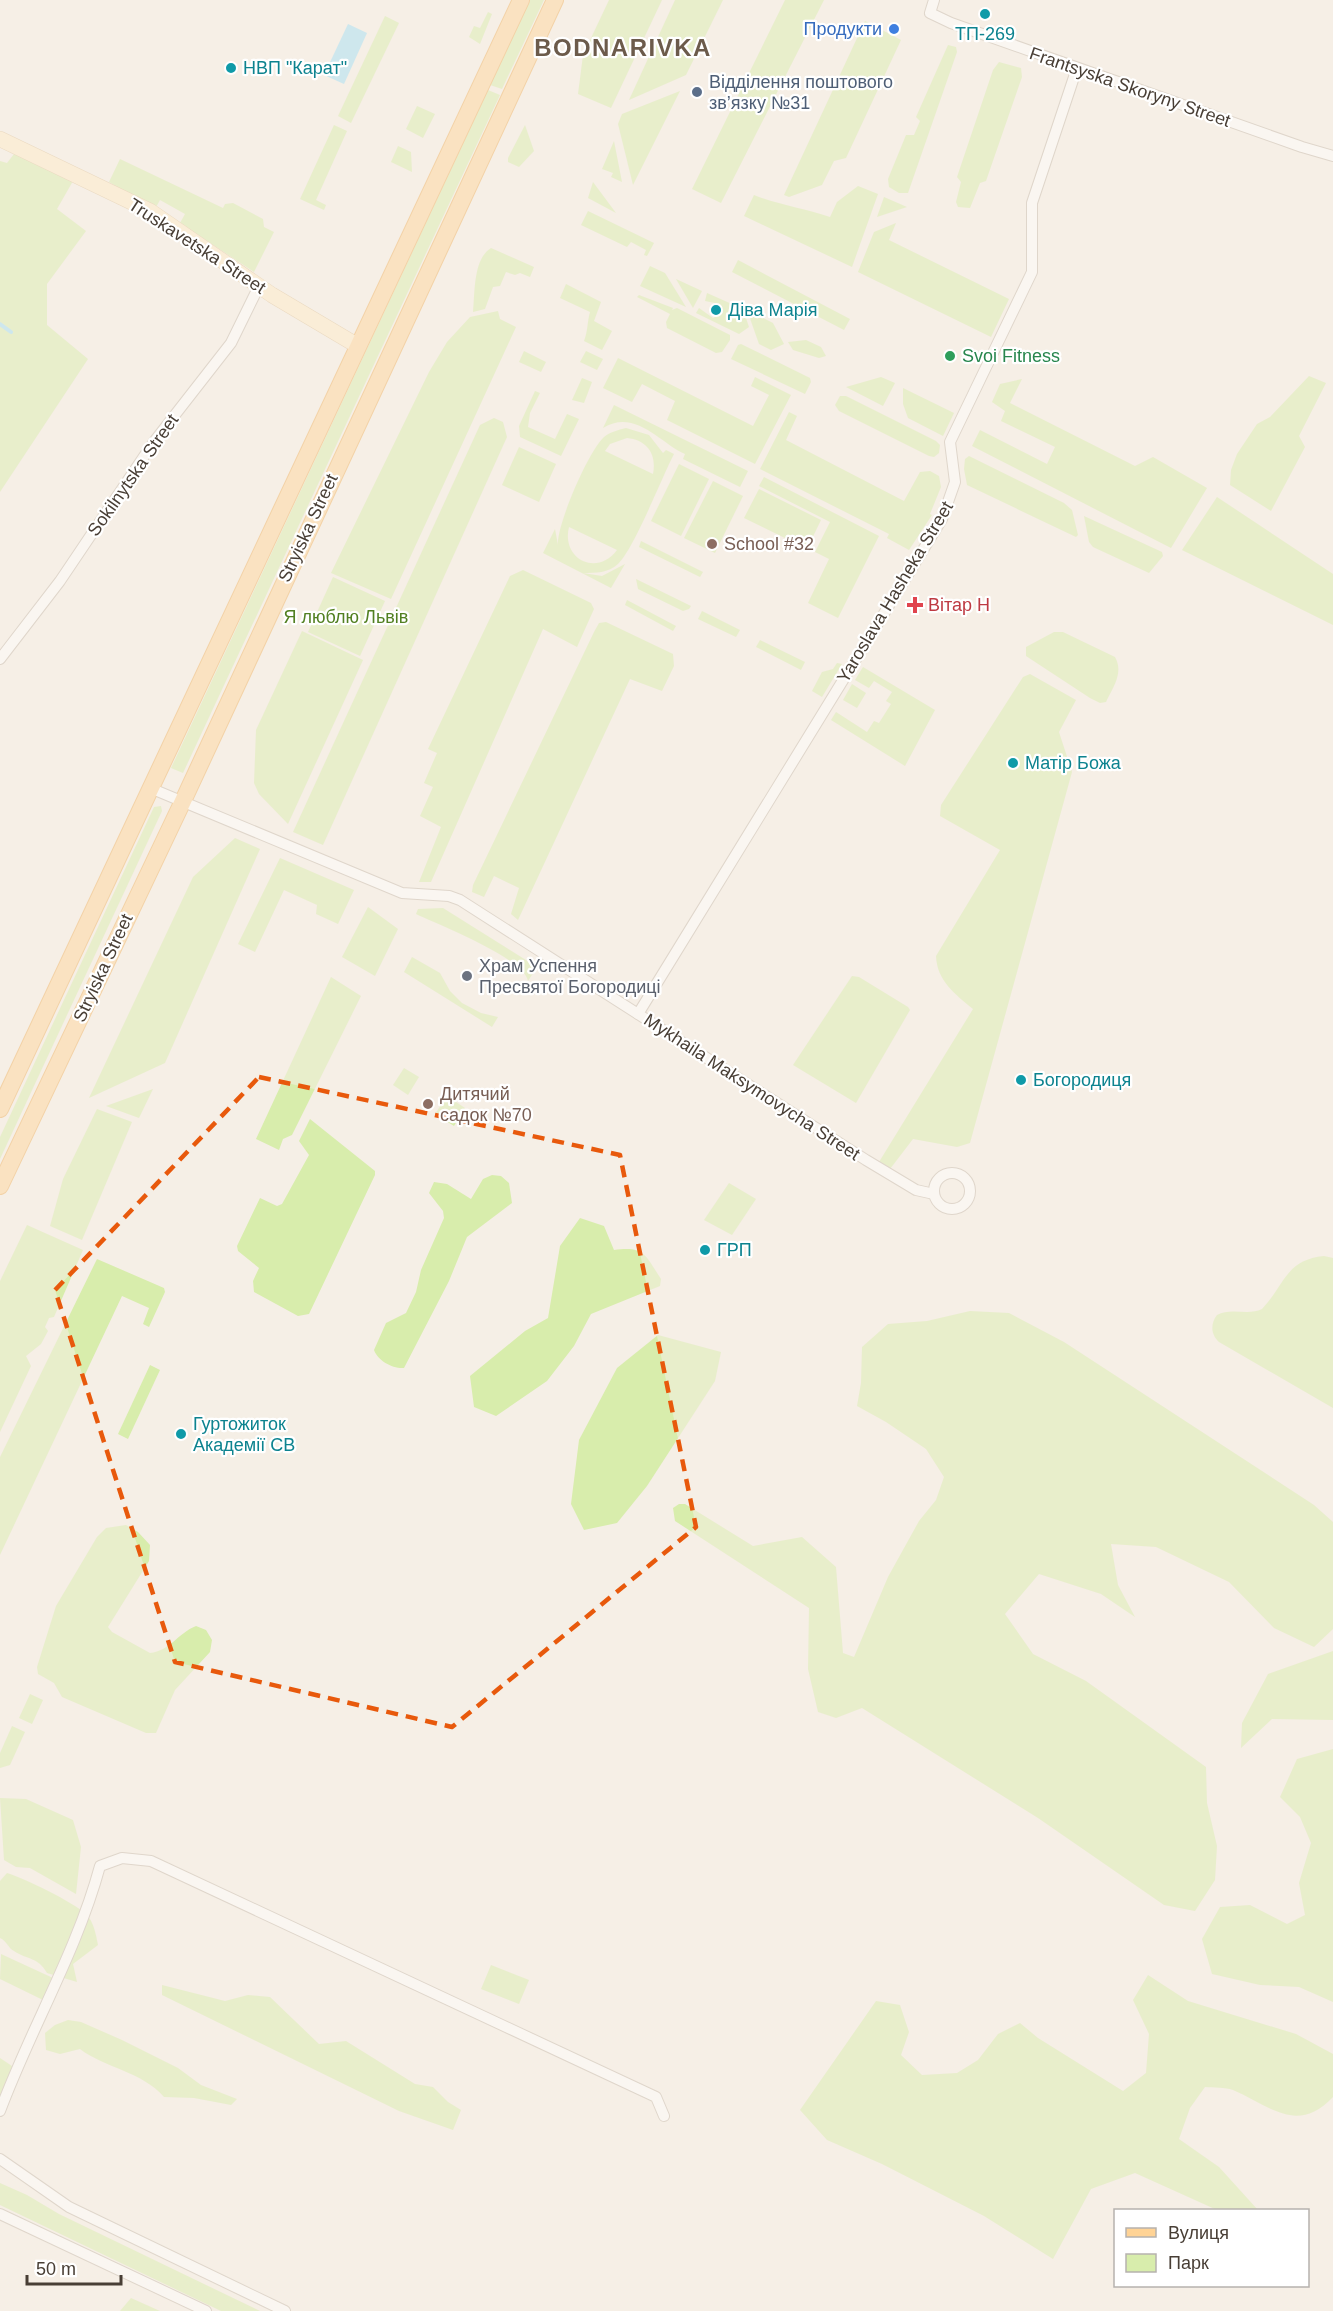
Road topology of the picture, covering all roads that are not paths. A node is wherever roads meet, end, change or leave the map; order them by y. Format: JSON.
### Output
{"nodes":[{"id":1,"x":521,"y":0,"type":"edge"},
{"id":2,"x":555,"y":0,"type":"edge"},
{"id":3,"x":934,"y":0,"type":"edge"},
{"id":4,"x":1077,"y":69,"type":"junction"},
{"id":5,"x":0,"y":139,"type":"edge"},
{"id":6,"x":1333,"y":156,"type":"edge"},
{"id":7,"x":259,"y":286,"type":"junction"},
{"id":8,"x":358,"y":346,"type":"junction"},
{"id":9,"x":0,"y":659,"type":"edge"},
{"id":10,"x":150,"y":788,"type":"junction"},
{"id":11,"x":183,"y":801,"type":"junction"},
{"id":12,"x":638,"y":1014,"type":"junction"},
{"id":13,"x":0,"y":1110,"type":"edge"},
{"id":14,"x":0,"y":1186,"type":"edge"},
{"id":15,"x":934,"y":1194,"type":"dead end"},
{"id":16,"x":0,"y":2111,"type":"edge"},
{"id":17,"x":664,"y":2115,"type":"dead end"},
{"id":18,"x":0,"y":2159,"type":"edge"},
{"id":19,"x":0,"y":2214,"type":"edge"},
{"id":20,"x":206,"y":2311,"type":"edge"},
{"id":21,"x":285,"y":2311,"type":"edge"}],
"edges":[{"from":1,"to":8,"type":"main road","name":"Stryiska Street"},
{"from":2,"to":11,"type":"main road","name":"Stryiska Street"},
{"from":3,"to":4,"type":"street","name":"Frantsyska Skoryny Street"},
{"from":4,"to":6,"type":"street","name":"Frantsyska Skoryny Street"},
{"from":4,"to":12,"type":"street","name":"Yaroslava Hasheka Street"},
{"from":5,"to":7,"type":"street","name":"Truskavetska Street"},
{"from":7,"to":8,"type":"street","name":"Truskavetska Street"},
{"from":7,"to":9,"type":"street","name":"Sokilnytska Street"},
{"from":8,"to":10,"type":"main road","name":"Stryiska Street"},
{"from":10,"to":11,"type":"street","name":"Mykhaila Maksymovycha Street"},
{"from":10,"to":13,"type":"main road","name":"Stryiska Street"},
{"from":11,"to":12,"type":"street","name":"Mykhaila Maksymovycha Street"},
{"from":11,"to":14,"type":"main road","name":"Stryiska Street"},
{"from":12,"to":15,"type":"street","name":"Mykhaila Maksymovycha Street"},
{"from":16,"to":17,"type":"street"},
{"from":18,"to":21,"type":"street"},
{"from":19,"to":20,"type":"street"}]}
